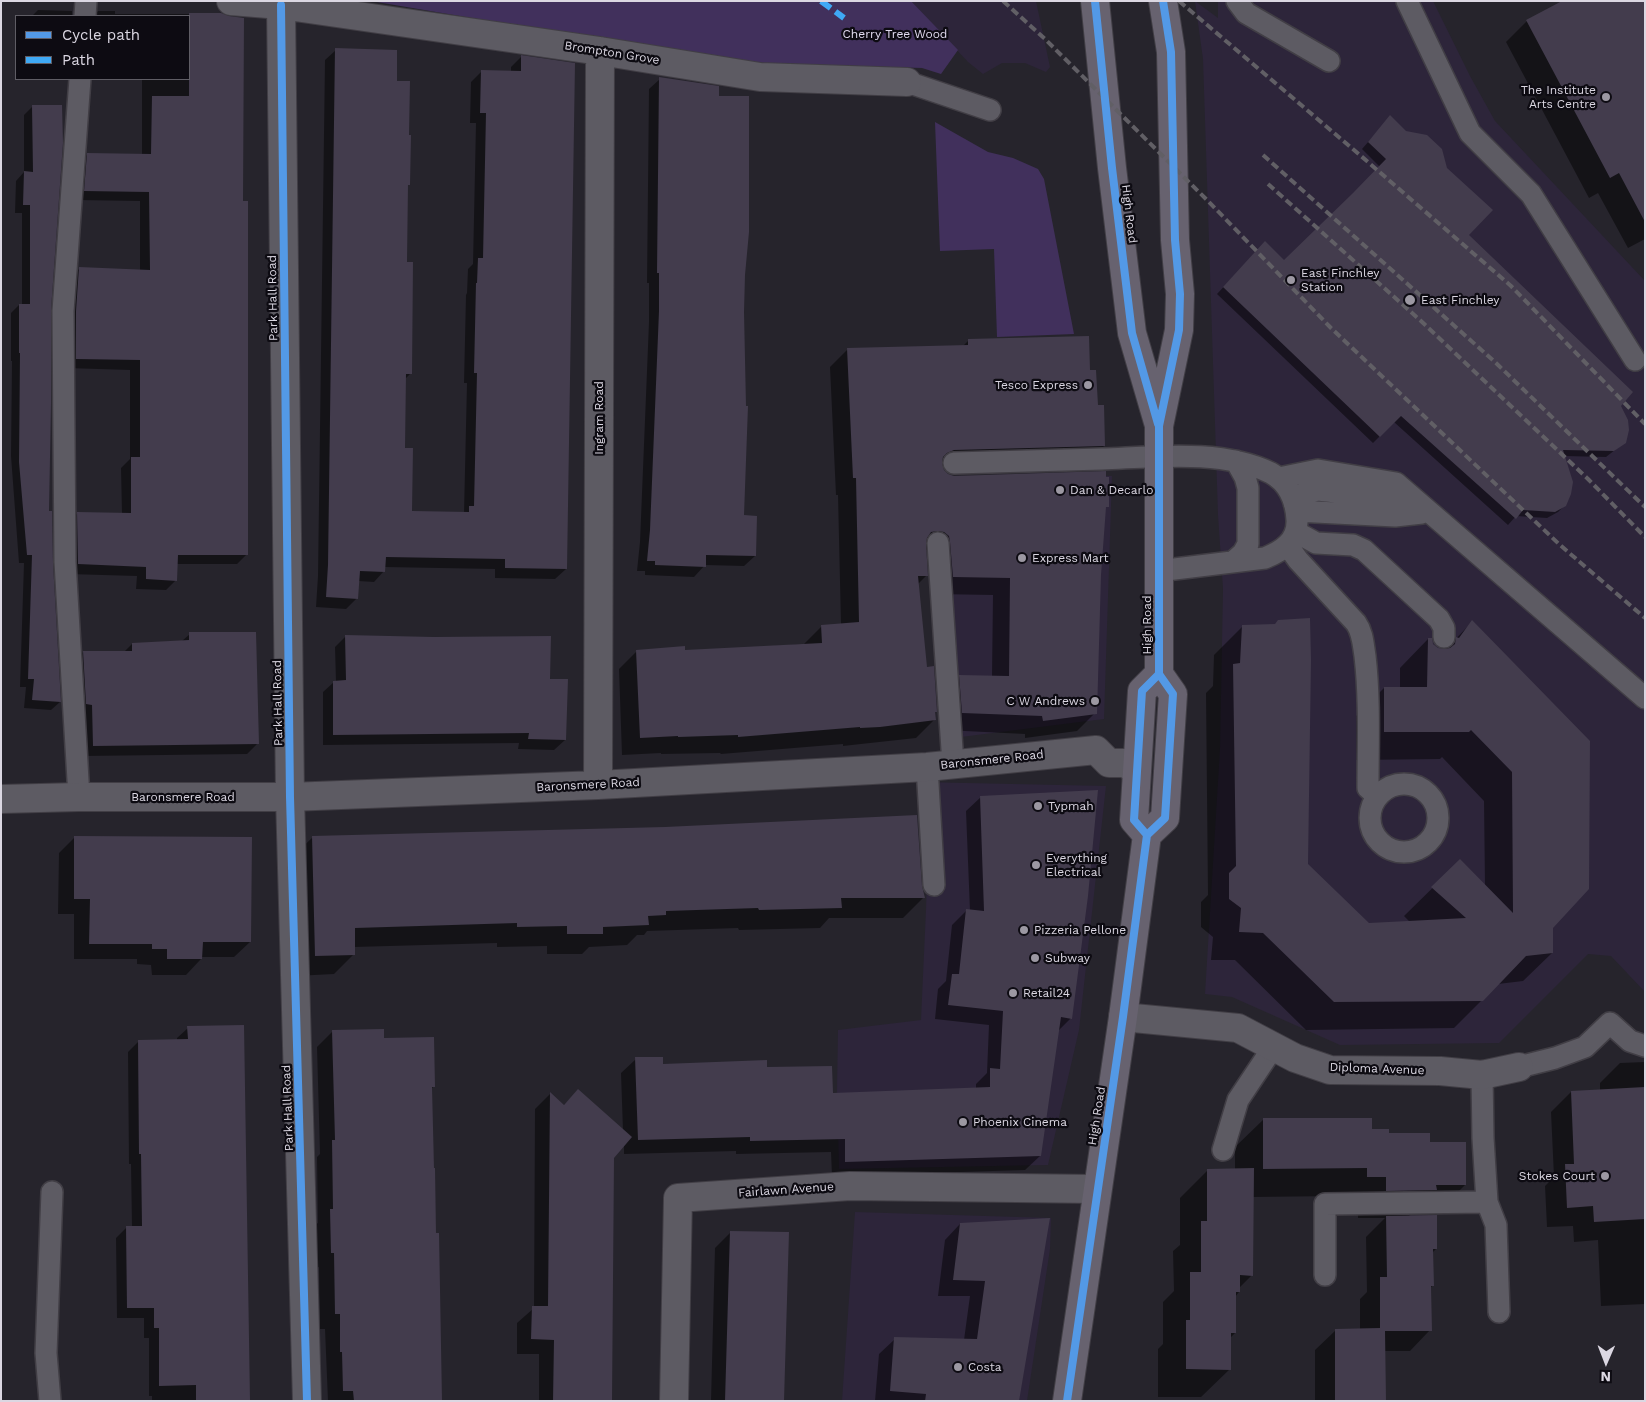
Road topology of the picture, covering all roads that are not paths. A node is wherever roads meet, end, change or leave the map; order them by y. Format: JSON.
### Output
{"nodes":[{"id":1,"x":86,"y":1,"type":"edge"},
{"id":2,"x":231,"y":1,"type":"edge"},
{"id":3,"x":1095,"y":1,"type":"edge"},
{"id":4,"x":1163,"y":1,"type":"edge"},
{"id":5,"x":1237,"y":1,"type":"edge"},
{"id":6,"x":1407,"y":1,"type":"edge"},
{"id":7,"x":281,"y":5,"type":"junction"},
{"id":8,"x":85,"y":15,"type":"edge"},
{"id":9,"x":600,"y":50,"type":"junction"},
{"id":10,"x":1329,"y":61,"type":"dead end"},
{"id":11,"x":80,"y":80,"type":"edge"},
{"id":12,"x":907,"y":82,"type":"joint"},
{"id":13,"x":990,"y":110,"type":"dead end"},
{"id":14,"x":1635,"y":360,"type":"dead end"},
{"id":15,"x":1159,"y":426,"type":"junction"},
{"id":16,"x":1159,"y":457,"type":"junction"},
{"id":17,"x":1228,"y":459,"type":"junction"},
{"id":18,"x":954,"y":463,"type":"dead end"},
{"id":19,"x":1279,"y":478,"type":"junction"},
{"id":20,"x":1430,"y":512,"type":"junction"},
{"id":21,"x":1293,"y":523,"type":"junction"},
{"id":22,"x":938,"y":543,"type":"dead end"},
{"id":23,"x":1234,"y":561,"type":"junction"},
{"id":24,"x":1158,"y":571,"type":"junction"},
{"id":25,"x":1444,"y":637,"type":"dead end"},
{"id":26,"x":1159,"y":674,"type":"junction"},
{"id":27,"x":1645,"y":698,"type":"edge"},
{"id":28,"x":940,"y":765,"type":"junction"},
{"id":29,"x":1136,"y":769,"type":"junction"},
{"id":30,"x":598,"y":785,"type":"junction"},
{"id":31,"x":1377,"y":796,"type":"dead end"},
{"id":32,"x":79,"y":797,"type":"junction"},
{"id":33,"x":290,"y":797,"type":"junction"},
{"id":34,"x":1,"y":799,"type":"edge"},
{"id":35,"x":1148,"y":835,"type":"junction"},
{"id":36,"x":934,"y":885,"type":"dead end"},
{"id":37,"x":1123,"y":1017,"type":"junction"},
{"id":38,"x":1274,"y":1046,"type":"junction"},
{"id":39,"x":1645,"y":1046,"type":"edge"},
{"id":40,"x":1519,"y":1067,"type":"joint"},
{"id":41,"x":1482,"y":1075,"type":"junction"},
{"id":42,"x":1223,"y":1150,"type":"dead end"},
{"id":43,"x":1097,"y":1189,"type":"junction"},
{"id":44,"x":52,"y":1192,"type":"dead end"},
{"id":45,"x":1487,"y":1202,"type":"junction"},
{"id":46,"x":1325,"y":1275,"type":"dead end"},
{"id":47,"x":1498,"y":1312,"type":"dead end"},
{"id":48,"x":50,"y":1401,"type":"edge"},
{"id":49,"x":307,"y":1401,"type":"edge"},
{"id":50,"x":674,"y":1401,"type":"edge"},
{"id":51,"x":1067,"y":1401,"type":"edge"}],
"edges":[{"from":1,"to":8,"type":"lane"},
{"from":2,"to":7,"type":"street","name":"Brompton Grove"},
{"from":3,"to":15,"type":"main road","name":"High Road"},
{"from":4,"to":15,"type":"main road","name":"High Road"},
{"from":5,"to":10,"type":"lane"},
{"from":6,"to":14,"type":"lane"},
{"from":7,"to":9,"type":"street","name":"Brompton Grove"},
{"from":7,"to":33,"type":"street","name":"Park Hall Road"},
{"from":9,"to":12,"type":"street","name":"Brompton Grove"},
{"from":9,"to":30,"type":"street","name":"Ingram Road"},
{"from":11,"to":32,"type":"lane"},
{"from":12,"to":13,"type":"lane","name":"Brompton Grove"},
{"from":15,"to":16,"type":"main road","name":"High Road"},
{"from":16,"to":17,"type":"lane"},
{"from":16,"to":18,"type":"lane"},
{"from":16,"to":24,"type":"main road","name":"High Road"},
{"from":17,"to":19,"type":"lane"},
{"from":17,"to":23,"type":"lane"},
{"from":19,"to":20,"type":"lane"},
{"from":19,"to":21,"type":"lane"},
{"from":20,"to":21,"type":"lane"},
{"from":20,"to":27,"type":"lane"},
{"from":21,"to":23,"type":"lane"},
{"from":21,"to":25,"type":"lane"},
{"from":21,"to":31,"type":"lane"},
{"from":22,"to":28,"type":"lane"},
{"from":23,"to":24,"type":"lane"},
{"from":24,"to":26,"type":"main road","name":"High Road"},
{"from":26,"to":29,"type":"main road"},
{"from":26,"to":35,"type":"main road"},
{"from":28,"to":29,"type":"street","name":"Baronsmere Road"},
{"from":28,"to":30,"type":"street","name":"Baronsmere Road"},
{"from":28,"to":36,"type":"lane"},
{"from":29,"to":35,"type":"main road"},
{"from":30,"to":33,"type":"street","name":"Baronsmere Road"},
{"from":32,"to":33,"type":"street","name":"Baronsmere Road"},
{"from":32,"to":34,"type":"street","name":"Baronsmere Road"},
{"from":33,"to":49,"type":"street","name":"Park Hall Road"},
{"from":35,"to":37,"type":"main road","name":"High Road"},
{"from":37,"to":38,"type":"street","name":"Diploma Avenue"},
{"from":37,"to":43,"type":"main road","name":"High Road"},
{"from":38,"to":41,"type":"street","name":"Diploma Avenue"},
{"from":38,"to":42,"type":"lane"},
{"from":39,"to":40,"type":"lane"},
{"from":40,"to":41,"type":"street","name":"Diploma Avenue"},
{"from":41,"to":45,"type":"lane"},
{"from":43,"to":50,"type":"street","name":"Fairlawn Avenue"},
{"from":43,"to":51,"type":"main road","name":"High Road"},
{"from":44,"to":48,"type":"lane"},
{"from":45,"to":46,"type":"lane"},
{"from":45,"to":47,"type":"lane"}]}
